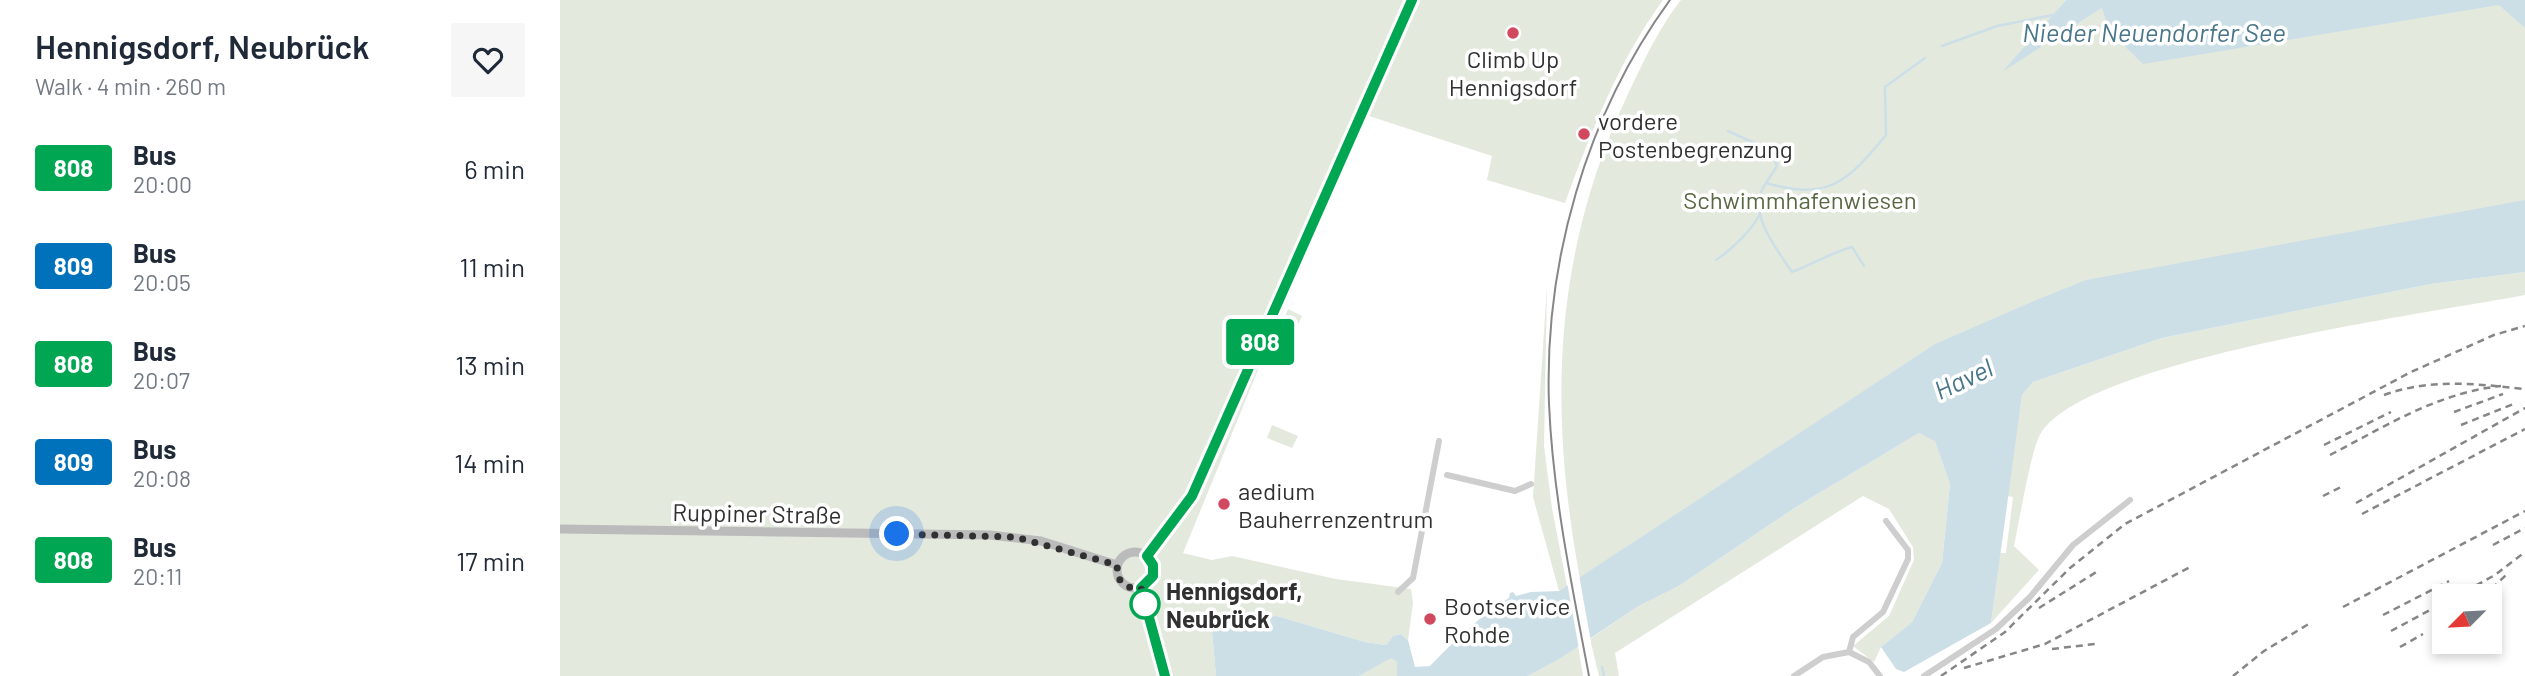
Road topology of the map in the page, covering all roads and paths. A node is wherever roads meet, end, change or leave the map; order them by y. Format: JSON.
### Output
{"nodes":[{"id":1,"x":1412,"y":0,"type":"edge"},
{"id":2,"x":1439,"y":441,"type":"dead end"},
{"id":3,"x":1447,"y":475,"type":"dead end"},
{"id":4,"x":1531,"y":484,"type":"dead end"},
{"id":5,"x":2130,"y":499,"type":"dead end"},
{"id":6,"x":1886,"y":521,"type":"dead end"},
{"id":7,"x":560,"y":529,"type":"edge"},
{"id":8,"x":1147,"y":556,"type":"junction"},
{"id":9,"x":1117,"y":565,"type":"junction"},
{"id":10,"x":1141,"y":588,"type":"junction"},
{"id":11,"x":1398,"y":592,"type":"dead end"},
{"id":12,"x":1849,"y":652,"type":"junction"},
{"id":13,"x":1165,"y":676,"type":"edge"},
{"id":14,"x":1794,"y":676,"type":"edge"},
{"id":15,"x":1880,"y":676,"type":"edge"},
{"id":16,"x":1924,"y":676,"type":"edge"}],
"edges":[{"from":1,"to":8,"type":"main road"},
{"from":2,"to":11,"type":"street"},
{"from":3,"to":4,"type":"street"},
{"from":5,"to":16,"type":"street"},
{"from":6,"to":12,"type":"street"},
{"from":7,"to":9,"type":"main road","name":"Ruppiner Straße"},
{"from":8,"to":9,"type":"main road"},
{"from":8,"to":10,"type":"main road"},
{"from":9,"to":10,"type":"main road"},
{"from":10,"to":13,"type":"main road"},
{"from":12,"to":14,"type":"street"},
{"from":12,"to":15,"type":"street"}]}
